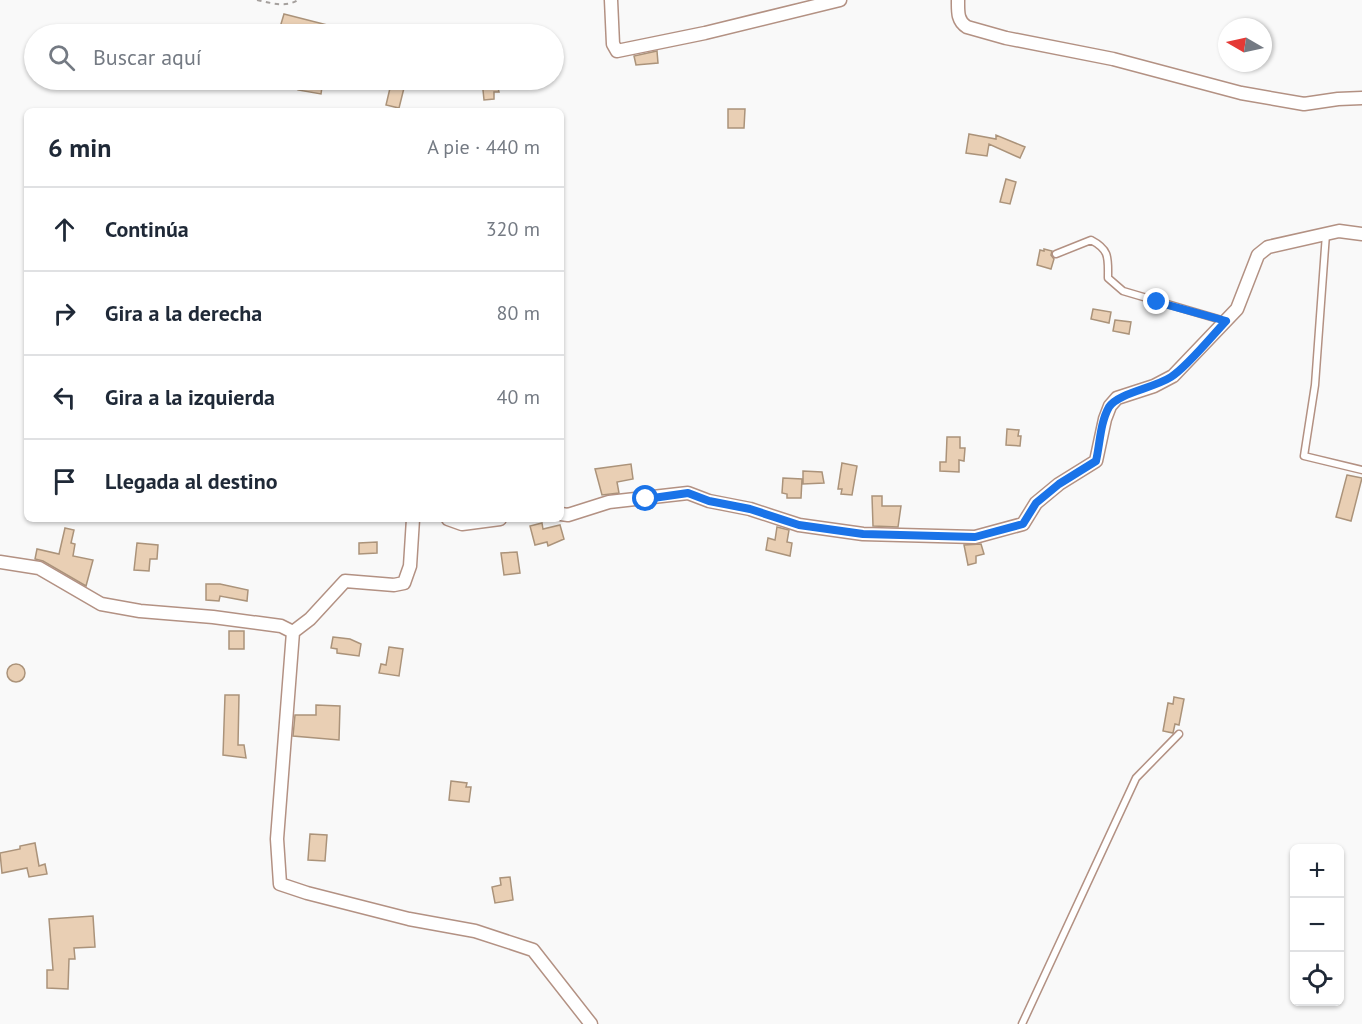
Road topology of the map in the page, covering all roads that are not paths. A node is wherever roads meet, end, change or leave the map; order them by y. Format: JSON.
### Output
{"nodes":[{"id":1,"x":611,"y":0,"type":"edge"},
{"id":2,"x":840,"y":0,"type":"edge"},
{"id":3,"x":958,"y":0,"type":"edge"},
{"id":4,"x":1362,"y":98,"type":"edge"},
{"id":5,"x":1326,"y":234,"type":"junction"},
{"id":6,"x":1362,"y":234,"type":"edge"},
{"id":7,"x":1056,"y":254,"type":"dead end"},
{"id":8,"x":1226,"y":321,"type":"junction"},
{"id":9,"x":1362,"y":470,"type":"edge"},
{"id":10,"x":564,"y":514,"type":"edge"},
{"id":11,"x":413,"y":522,"type":"edge"},
{"id":12,"x":455,"y":522,"type":"edge"},
{"id":13,"x":481,"y":522,"type":"edge"},
{"id":14,"x":0,"y":562,"type":"edge"},
{"id":15,"x":293,"y":632,"type":"junction"},
{"id":16,"x":1179,"y":734,"type":"dead end"},
{"id":17,"x":591,"y":1024,"type":"edge"},
{"id":18,"x":1022,"y":1024,"type":"edge"}],
"edges":[{"from":1,"to":2,"type":"street"},
{"from":3,"to":4,"type":"street"},
{"from":5,"to":6,"type":"street"},
{"from":5,"to":8,"type":"street"},
{"from":5,"to":9,"type":"lane"},
{"from":7,"to":8,"type":"lane"},
{"from":8,"to":10,"type":"street"},
{"from":11,"to":15,"type":"street"},
{"from":12,"to":13,"type":"street"},
{"from":14,"to":15,"type":"street"},
{"from":15,"to":17,"type":"street"},
{"from":16,"to":18,"type":"lane"}]}
